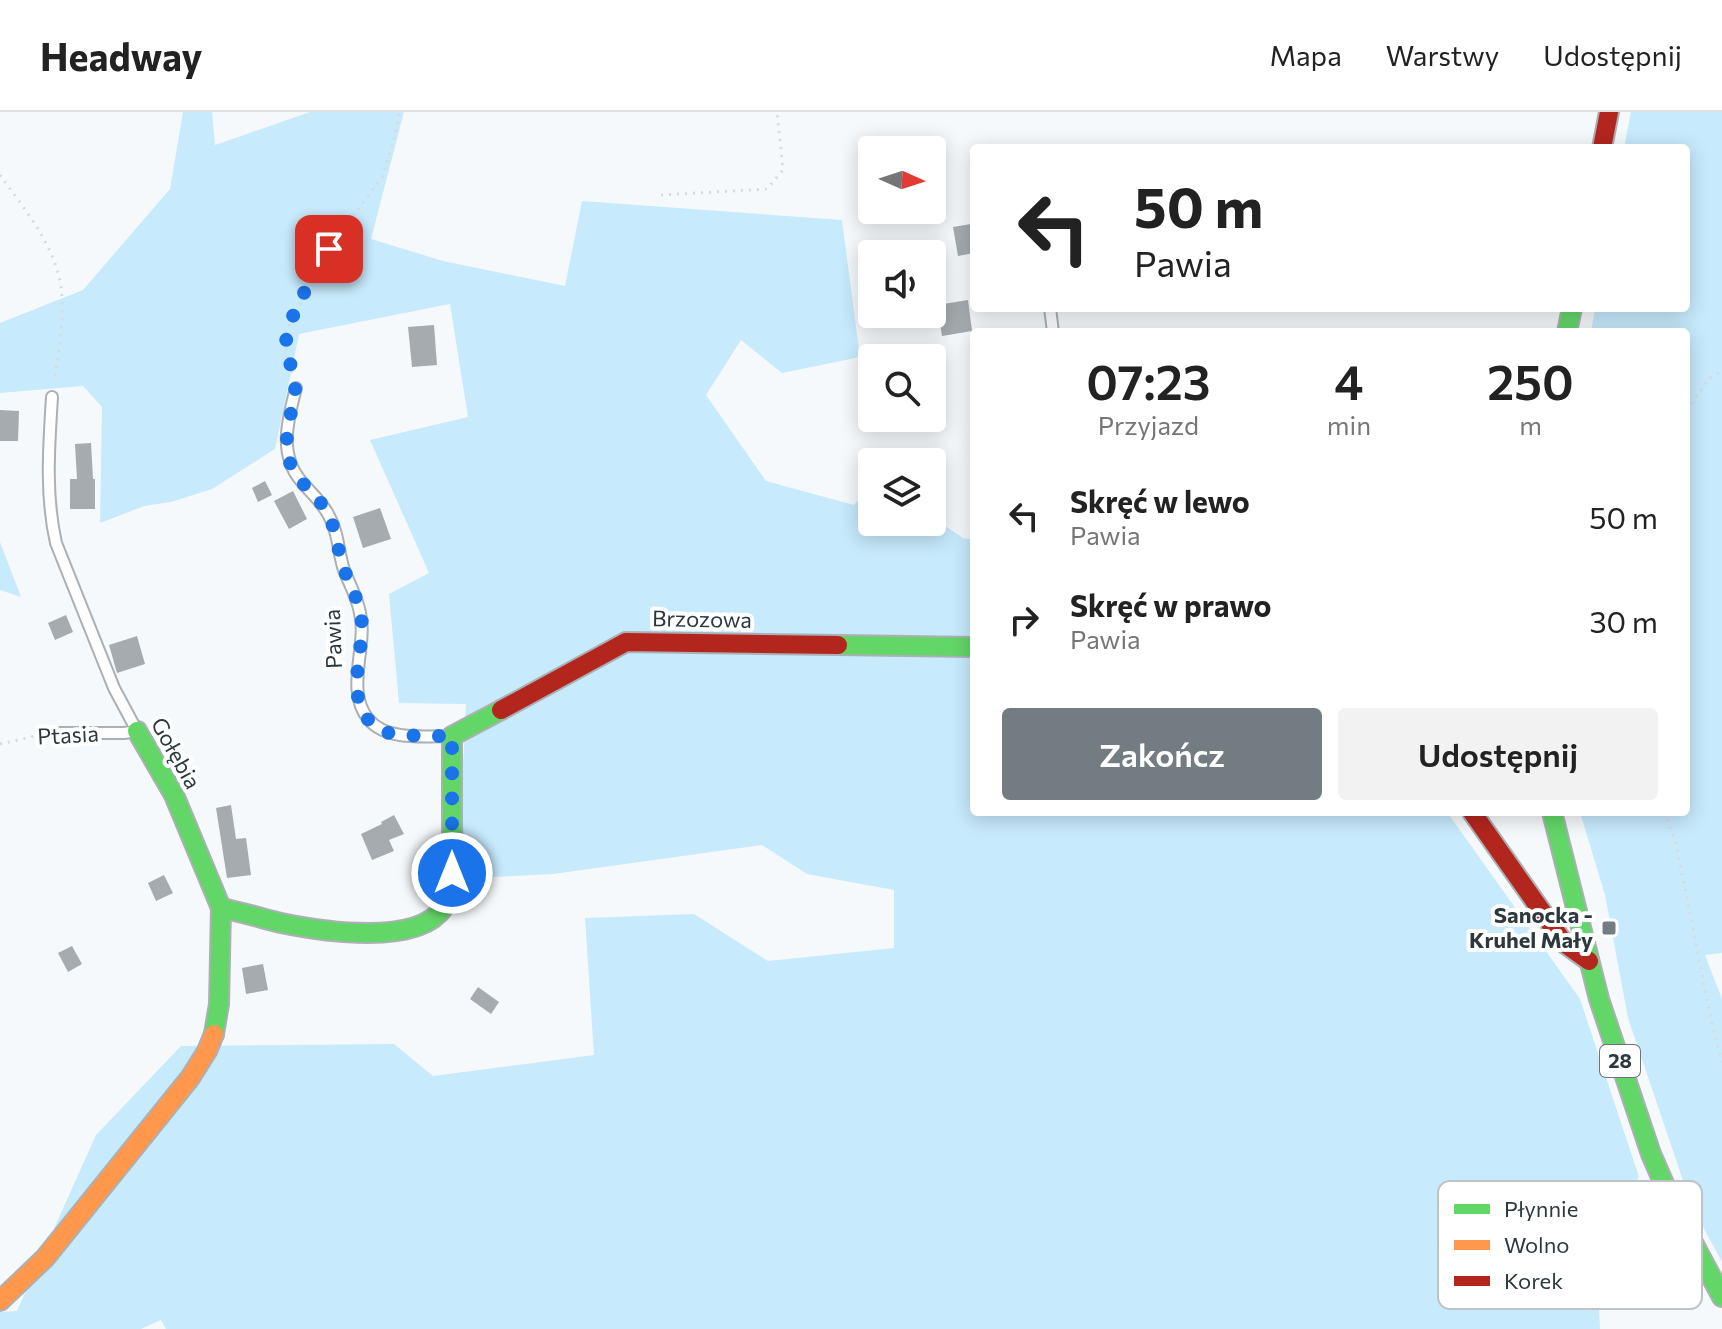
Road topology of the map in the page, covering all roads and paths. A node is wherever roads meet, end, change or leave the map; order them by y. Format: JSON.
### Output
{"nodes":[{"id":1,"x":400,"y":112,"type":"edge"},
{"id":2,"x":777,"y":112,"type":"edge"},
{"id":3,"x":1609,"y":112,"type":"edge"},
{"id":4,"x":1603,"y":144,"type":"edge"},
{"id":5,"x":0,"y":175,"type":"edge"},
{"id":6,"x":661,"y":195,"type":"dead end"},
{"id":7,"x":1722,"y":371,"type":"edge"},
{"id":8,"x":296,"y":388,"type":"joint"},
{"id":9,"x":52,"y":397,"type":"joint"},
{"id":10,"x":1690,"y":405,"type":"edge"},
{"id":11,"x":970,"y":647,"type":"edge"},
{"id":12,"x":137,"y":731,"type":"junction"},
{"id":13,"x":49,"y":733,"type":"joint"},
{"id":14,"x":452,"y":736,"type":"junction"},
{"id":15,"x":0,"y":744,"type":"edge"},
{"id":16,"x":1475,"y":816,"type":"edge"},
{"id":17,"x":1553,"y":816,"type":"edge"},
{"id":18,"x":1666,"y":816,"type":"edge"},
{"id":19,"x":221,"y":908,"type":"junction"},
{"id":20,"x":1589,"y":961,"type":"junction"},
{"id":21,"x":1722,"y":1062,"type":"edge"},
{"id":22,"x":1663,"y":1181,"type":"edge"},
{"id":23,"x":1702,"y":1260,"type":"edge"},
{"id":24,"x":1722,"y":1297,"type":"edge"},
{"id":25,"x":0,"y":1301,"type":"edge"}],
"edges":[{"from":1,"to":8,"type":"path"},
{"from":2,"to":6,"type":"path"},
{"from":3,"to":4,"type":"street"},
{"from":5,"to":9,"type":"path"},
{"from":7,"to":10,"type":"path"},
{"from":8,"to":14,"type":"lane","name":"Pawia"},
{"from":9,"to":12,"type":"lane","name":"Gołębia"},
{"from":11,"to":14,"type":"street","name":"Brzozowa"},
{"from":12,"to":13,"type":"lane","name":"Ptasia"},
{"from":12,"to":19,"type":"street","name":"Gołębia"},
{"from":13,"to":15,"type":"path","name":"Ptasia"},
{"from":14,"to":19,"type":"street"},
{"from":16,"to":20,"type":"street"},
{"from":17,"to":20,"type":"street","number":"28"},
{"from":18,"to":21,"type":"path"},
{"from":19,"to":25,"type":"street","name":"Gołębia"},
{"from":20,"to":22,"type":"street","number":"28"},
{"from":23,"to":24,"type":"street","number":"28"}]}
